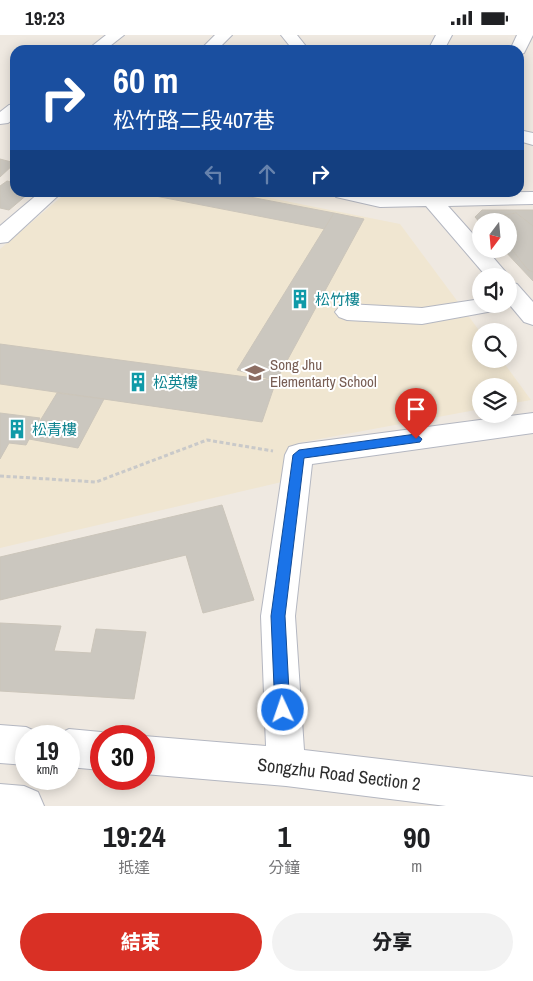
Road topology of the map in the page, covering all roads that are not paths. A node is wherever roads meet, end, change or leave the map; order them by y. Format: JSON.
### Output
{"nodes":[{"id":1,"x":116,"y":35,"type":"edge"},
{"id":2,"x":224,"y":35,"type":"edge"},
{"id":3,"x":289,"y":35,"type":"edge"},
{"id":4,"x":102,"y":45,"type":"edge"},
{"id":5,"x":213,"y":45,"type":"edge"},
{"id":6,"x":297,"y":45,"type":"edge"},
{"id":7,"x":46,"y":197,"type":"edge"},
{"id":8,"x":362,"y":197,"type":"edge"},
{"id":9,"x":418,"y":197,"type":"edge"},
{"id":10,"x":429,"y":197,"type":"edge"},
{"id":11,"x":463,"y":197,"type":"edge"},
{"id":12,"x":533,"y":199,"type":"edge"},
{"id":13,"x":0,"y":237,"type":"edge"},
{"id":14,"x":491,"y":268,"type":"edge"},
{"id":15,"x":517,"y":302,"type":"edge"},
{"id":16,"x":472,"y":308,"type":"edge"},
{"id":17,"x":347,"y":313,"type":"dead end"},
{"id":18,"x":533,"y":317,"type":"edge"},
{"id":19,"x":533,"y":423,"type":"edge"},
{"id":20,"x":0,"y":744,"type":"edge"},
{"id":21,"x":15,"y":745,"type":"edge"},
{"id":22,"x":155,"y":756,"type":"edge"},
{"id":23,"x":286,"y":767,"type":"junction"},
{"id":24,"x":533,"y":797,"type":"edge"},
{"id":25,"x":0,"y":804,"type":"edge"},
{"id":26,"x":24,"y":806,"type":"edge"}],
"edges":[{"from":1,"to":4,"type":"street"},
{"from":2,"to":5,"type":"street"},
{"from":3,"to":6,"type":"street"},
{"from":7,"to":13,"type":"street"},
{"from":8,"to":9,"type":"street"},
{"from":10,"to":14,"type":"street"},
{"from":11,"to":12,"type":"street"},
{"from":15,"to":18,"type":"street"},
{"from":16,"to":17,"type":"street"},
{"from":19,"to":23,"type":"street"},
{"from":20,"to":21,"type":"street"},
{"from":22,"to":23,"type":"street","name":"Songzhu Road Section 2"},
{"from":23,"to":24,"type":"street","name":"Songzhu Road Section 2"},
{"from":25,"to":26,"type":"street"}]}
